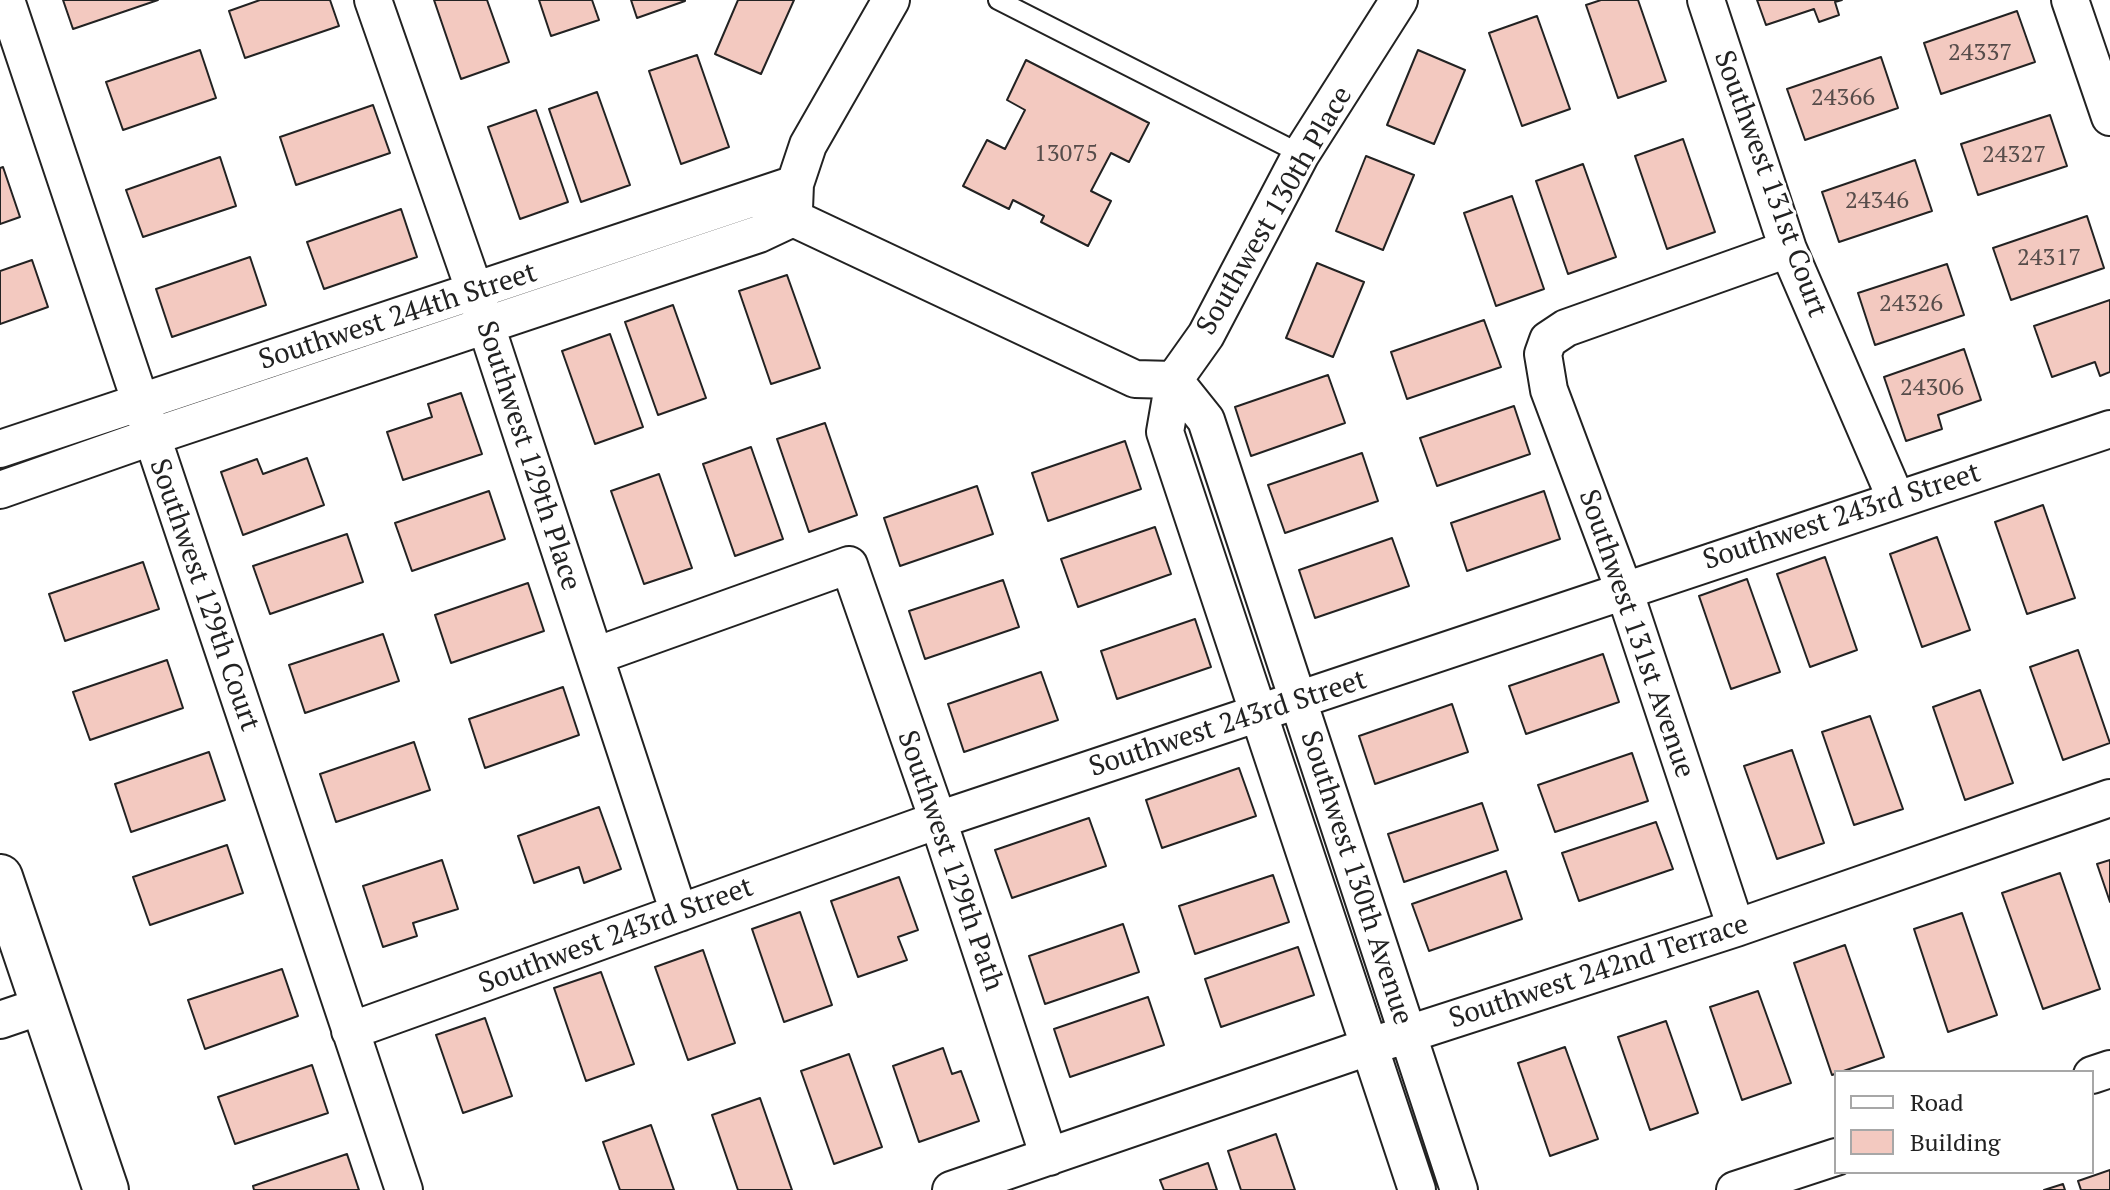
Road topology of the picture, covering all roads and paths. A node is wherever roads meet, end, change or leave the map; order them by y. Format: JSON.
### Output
{"nodes":[{"id":1,"x":6,"y":0,"type":"edge"},
{"id":2,"x":373,"y":0,"type":"edge"},
{"id":3,"x":891,"y":0,"type":"edge"},
{"id":4,"x":998,"y":0,"type":"edge"},
{"id":5,"x":1706,"y":0,"type":"edge"},
{"id":6,"x":2070,"y":0,"type":"edge"},
{"id":7,"x":1405,"y":2,"type":"edge"},
{"id":8,"x":2110,"y":117,"type":"edge"},
{"id":9,"x":1301,"y":154,"type":"junction"},
{"id":10,"x":794,"y":201,"type":"junction"},
{"id":11,"x":1788,"y":249,"type":"junction"},
{"id":12,"x":480,"y":309,"type":"junction"},
{"id":13,"x":1174,"y":380,"type":"junction"},
{"id":14,"x":139,"y":402,"type":"junction"},
{"id":15,"x":2110,"y":429,"type":"edge"},
{"id":16,"x":151,"y":437,"type":"junction"},
{"id":17,"x":0,"y":449,"type":"edge"},
{"id":18,"x":0,"y":490,"type":"edge"},
{"id":19,"x":1896,"y":499,"type":"junction"},
{"id":20,"x":1624,"y":590,"type":"junction"},
{"id":21,"x":595,"y":656,"type":"junction"},
{"id":22,"x":1299,"y":701,"type":"junction"},
{"id":23,"x":1260,"y":714,"type":"junction"},
{"id":24,"x":2110,"y":798,"type":"edge"},
{"id":25,"x":938,"y":820,"type":"junction"},
{"id":26,"x":0,"y":877,"type":"edge"},
{"id":27,"x":679,"y":913,"type":"junction"},
{"id":28,"x":1736,"y":928,"type":"junction"},
{"id":29,"x":44,"y":1005,"type":"junction"},
{"id":30,"x":0,"y":1020,"type":"edge"},
{"id":31,"x":350,"y":1031,"type":"junction"},
{"id":32,"x":1407,"y":1035,"type":"junction"},
{"id":33,"x":1368,"y":1047,"type":"junction"},
{"id":34,"x":1049,"y":1157,"type":"junction"},
{"id":35,"x":1834,"y":1158,"type":"edge"},
{"id":36,"x":106,"y":1190,"type":"edge"},
{"id":37,"x":404,"y":1190,"type":"edge"},
{"id":38,"x":951,"y":1190,"type":"edge"},
{"id":39,"x":1417,"y":1190,"type":"edge"},
{"id":40,"x":1459,"y":1190,"type":"edge"},
{"id":41,"x":1735,"y":1190,"type":"edge"}],
"edges":[{"from":1,"to":14,"type":"street","name":"Southwest 129th Court"},
{"from":2,"to":12,"type":"street","name":"Southwest 129th Place"},
{"from":3,"to":10,"type":"street"},
{"from":4,"to":9,"type":"lane"},
{"from":5,"to":11,"type":"street","name":"Southwest 131st Court"},
{"from":6,"to":8,"type":"street"},
{"from":7,"to":9,"type":"street","name":"Southwest 130th Place"},
{"from":9,"to":13,"type":"street","name":"Southwest 130th Place"},
{"from":10,"to":12,"type":"street","name":"Southwest 244th Street"},
{"from":10,"to":13,"type":"street"},
{"from":11,"to":19,"type":"street","name":"Southwest 131st Court"},
{"from":11,"to":20,"type":"street","name":"Southwest 131st Avenue"},
{"from":12,"to":14,"type":"street","name":"Southwest 244th Street"},
{"from":12,"to":16,"type":"street","name":"Southwest 244th Street"},
{"from":12,"to":21,"type":"street","name":"Southwest 129th Place"},
{"from":13,"to":22,"type":"street","name":"Southwest 130th Avenue"},
{"from":13,"to":23,"type":"street","name":"Southwest 130th Avenue"},
{"from":14,"to":16,"type":"street","name":"Southwest 129th Court"},
{"from":14,"to":17,"type":"street","name":"Southwest 244th Street"},
{"from":15,"to":19,"type":"street","name":"Southwest 243rd Street"},
{"from":16,"to":18,"type":"street","name":"Southwest 244th Street"},
{"from":16,"to":31,"type":"street","name":"Southwest 129th Court"},
{"from":19,"to":20,"type":"street","name":"Southwest 243rd Street"},
{"from":20,"to":22,"type":"street","name":"Southwest 243rd Street"},
{"from":20,"to":28,"type":"street","name":"Southwest 131st Avenue"},
{"from":21,"to":25,"type":"street","name":"Southwest 129th Path"},
{"from":21,"to":27,"type":"street","name":"Southwest 129th Place"},
{"from":22,"to":23,"type":"street","name":"Southwest 243rd Street"},
{"from":22,"to":32,"type":"street","name":"Southwest 130th Avenue"},
{"from":23,"to":25,"type":"street","name":"Southwest 243rd Street"},
{"from":23,"to":33,"type":"street","name":"Southwest 130th Avenue"},
{"from":24,"to":28,"type":"street","name":"Southwest 242nd Terrace"},
{"from":25,"to":27,"type":"street","name":"Southwest 243rd Street"},
{"from":25,"to":34,"type":"street","name":"Southwest 129th Path"},
{"from":26,"to":29,"type":"street"},
{"from":27,"to":31,"type":"street","name":"Southwest 243rd Street"},
{"from":28,"to":32,"type":"street","name":"Southwest 242nd Terrace"},
{"from":29,"to":30,"type":"street"},
{"from":29,"to":36,"type":"street"},
{"from":31,"to":37,"type":"street","name":"Southwest 129th Court"},
{"from":32,"to":33,"type":"street","name":"Southwest 242nd Terrace"},
{"from":32,"to":40,"type":"street","name":"Southwest 130th Avenue"},
{"from":33,"to":34,"type":"street","name":"Southwest 242nd Terrace"},
{"from":33,"to":39,"type":"street","name":"Southwest 130th Avenue"},
{"from":34,"to":38,"type":"street","name":"Southwest 242nd Terrace"},
{"from":35,"to":41,"type":"street"}]}
